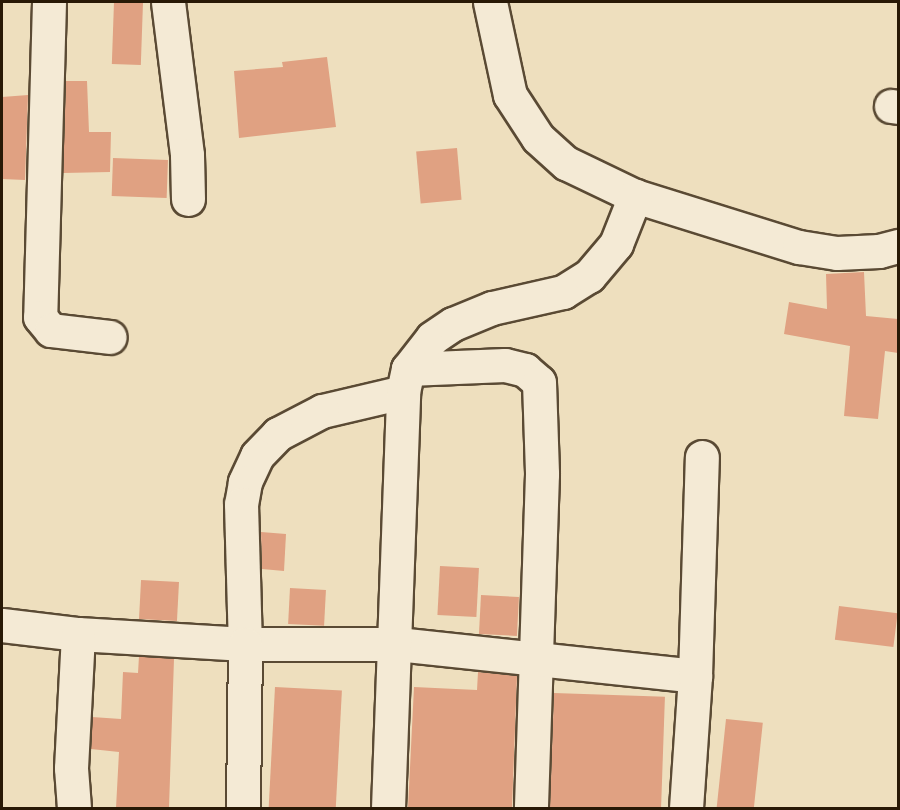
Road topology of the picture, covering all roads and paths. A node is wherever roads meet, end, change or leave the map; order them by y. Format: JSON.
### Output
{"nodes":[{"id":1,"x":50,"y":2,"type":"edge"},
{"id":2,"x":168,"y":2,"type":"edge"},
{"id":3,"x":490,"y":2,"type":"edge"},
{"id":4,"x":635,"y":196,"type":"junction"},
{"id":5,"x":188,"y":199,"type":"dead end"},
{"id":6,"x":898,"y":246,"type":"edge"},
{"id":7,"x":110,"y":337,"type":"dead end"},
{"id":8,"x":405,"y":380,"type":"junction"},
{"id":9,"x":702,"y":458,"type":"dead end"},
{"id":10,"x":2,"y":625,"type":"edge"},
{"id":11,"x":78,"y":634,"type":"junction"},
{"id":12,"x":245,"y":644,"type":"junction"},
{"id":13,"x":397,"y":644,"type":"junction"},
{"id":14,"x":537,"y":660,"type":"junction"},
{"id":15,"x":695,"y":676,"type":"junction"},
{"id":16,"x":74,"y":808,"type":"edge"},
{"id":17,"x":243,"y":808,"type":"edge"},
{"id":18,"x":388,"y":808,"type":"edge"},
{"id":19,"x":531,"y":808,"type":"edge"},
{"id":20,"x":686,"y":808,"type":"edge"}],
"edges":[{"from":1,"to":7,"type":"street"},
{"from":2,"to":5,"type":"street"},
{"from":3,"to":4,"type":"street"},
{"from":4,"to":6,"type":"street"},
{"from":4,"to":8,"type":"street"},
{"from":8,"to":12,"type":"street"},
{"from":8,"to":13,"type":"street"},
{"from":8,"to":14,"type":"street"},
{"from":9,"to":15,"type":"street"},
{"from":10,"to":11,"type":"street"},
{"from":11,"to":12,"type":"street"},
{"from":11,"to":16,"type":"street"},
{"from":12,"to":13,"type":"street"},
{"from":12,"to":17,"type":"street"},
{"from":13,"to":14,"type":"street"},
{"from":13,"to":18,"type":"street"},
{"from":14,"to":15,"type":"street"},
{"from":14,"to":19,"type":"street"},
{"from":15,"to":20,"type":"street"}]}
